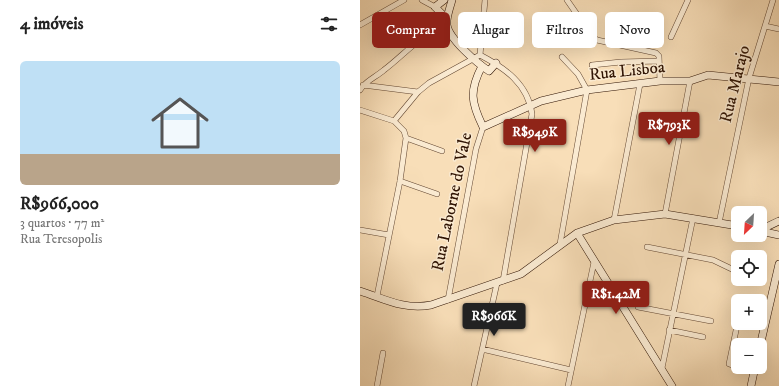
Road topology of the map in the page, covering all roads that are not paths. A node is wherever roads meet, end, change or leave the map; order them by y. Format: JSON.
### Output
{"nodes":[{"id":1,"x":404,"y":0,"type":"edge"},
{"id":2,"x":422,"y":0,"type":"edge"},
{"id":3,"x":444,"y":0,"type":"edge"},
{"id":4,"x":452,"y":0,"type":"edge"},
{"id":5,"x":485,"y":0,"type":"edge"},
{"id":6,"x":567,"y":0,"type":"edge"},
{"id":7,"x":688,"y":0,"type":"edge"},
{"id":8,"x":773,"y":0,"type":"edge"},
{"id":9,"x":434,"y":3,"type":"edge"},
{"id":10,"x":440,"y":12,"type":"edge"},
{"id":11,"x":449,"y":12,"type":"edge"},
{"id":12,"x":361,"y":24,"type":"edge"},
{"id":13,"x":765,"y":26,"type":"junction"},
{"id":14,"x":779,"y":29,"type":"edge"},
{"id":15,"x":450,"y":34,"type":"edge"},
{"id":16,"x":671,"y":38,"type":"dead end"},
{"id":17,"x":411,"y":48,"type":"edge"},
{"id":18,"x":477,"y":57,"type":"junction"},
{"id":19,"x":562,"y":57,"type":"dead end"},
{"id":20,"x":659,"y":61,"type":"junction"},
{"id":21,"x":496,"y":63,"type":"junction"},
{"id":22,"x":592,"y":65,"type":"dead end"},
{"id":23,"x":482,"y":66,"type":"junction"},
{"id":24,"x":749,"y":78,"type":"junction"},
{"id":25,"x":660,"y":81,"type":"junction"},
{"id":26,"x":690,"y":81,"type":"junction"},
{"id":27,"x":779,"y":82,"type":"edge"},
{"id":28,"x":640,"y":84,"type":"junction"},
{"id":29,"x":361,"y":87,"type":"edge"},
{"id":30,"x":588,"y":90,"type":"junction"},
{"id":31,"x":418,"y":92,"type":"junction"},
{"id":32,"x":531,"y":106,"type":"junction"},
{"id":33,"x":360,"y":110,"type":"edge"},
{"id":34,"x":394,"y":120,"type":"junction"},
{"id":35,"x":483,"y":127,"type":"junction"},
{"id":36,"x":406,"y":138,"type":"junction"},
{"id":37,"x":442,"y":152,"type":"dead end"},
{"id":38,"x":400,"y":181,"type":"junction"},
{"id":39,"x":437,"y":194,"type":"dead end"},
{"id":40,"x":665,"y":214,"type":"junction"},
{"id":41,"x":693,"y":218,"type":"junction"},
{"id":42,"x":614,"y":220,"type":"junction"},
{"id":43,"x":779,"y":222,"type":"edge"},
{"id":44,"x":719,"y":223,"type":"junction"},
{"id":45,"x":731,"y":225,"type":"edge"},
{"id":46,"x":767,"y":228,"type":"edge"},
{"id":47,"x":360,"y":230,"type":"edge"},
{"id":48,"x":767,"y":232,"type":"edge"},
{"id":49,"x":577,"y":233,"type":"junction"},
{"id":50,"x":390,"y":235,"type":"junction"},
{"id":51,"x":779,"y":235,"type":"edge"},
{"id":52,"x":560,"y":244,"type":"junction"},
{"id":53,"x":648,"y":247,"type":"dead end"},
{"id":54,"x":686,"y":255,"type":"junction"},
{"id":55,"x":594,"y":262,"type":"junction"},
{"id":56,"x":779,"y":264,"type":"edge"},
{"id":57,"x":731,"y":269,"type":"edge"},
{"id":58,"x":500,"y":282,"type":"junction"},
{"id":59,"x":360,"y":291,"type":"edge"},
{"id":60,"x":377,"y":296,"type":"junction"},
{"id":61,"x":448,"y":300,"type":"junction"},
{"id":62,"x":638,"y":307,"type":"dead end"},
{"id":63,"x":673,"y":313,"type":"junction"},
{"id":64,"x":711,"y":321,"type":"dead end"},
{"id":65,"x":669,"y":330,"type":"junction"},
{"id":66,"x":703,"y":337,"type":"dead end"},
{"id":67,"x":762,"y":338,"type":"edge"},
{"id":68,"x":482,"y":349,"type":"junction"},
{"id":69,"x":383,"y":353,"type":"dead end"},
{"id":70,"x":731,"y":354,"type":"edge"},
{"id":71,"x":731,"y":365,"type":"edge"},
{"id":72,"x":662,"y":368,"type":"junction"},
{"id":73,"x":571,"y":370,"type":"junction"},
{"id":74,"x":754,"y":374,"type":"edge"},
{"id":75,"x":671,"y":385,"type":"edge"},
{"id":76,"x":377,"y":386,"type":"edge"},
{"id":77,"x":474,"y":386,"type":"edge"},
{"id":78,"x":568,"y":386,"type":"edge"},
{"id":79,"x":751,"y":386,"type":"edge"}],
"edges":[{"from":1,"to":12,"type":"street"},
{"from":2,"to":9,"type":"street"},
{"from":3,"to":9,"type":"main road"},
{"from":4,"to":11,"type":"main road"},
{"from":5,"to":18,"type":"street"},
{"from":6,"to":20,"type":"street"},
{"from":7,"to":16,"type":"street"},
{"from":8,"to":13,"type":"street","name":"Rua Marajo"},
{"from":9,"to":10,"type":"main road"},
{"from":13,"to":14,"type":"street"},
{"from":13,"to":24,"type":"street","name":"Rua Marajo"},
{"from":15,"to":18,"type":"main road"},
{"from":17,"to":29,"type":"street"},
{"from":18,"to":21,"type":"street"},
{"from":18,"to":23,"type":"main road"},
{"from":18,"to":31,"type":"street"},
{"from":19,"to":30,"type":"street"},
{"from":20,"to":22,"type":"street"},
{"from":20,"to":25,"type":"street"},
{"from":21,"to":23,"type":"main road"},
{"from":21,"to":32,"type":"street"},
{"from":23,"to":35,"type":"main road","name":"Rua Laborne do Vale"},
{"from":24,"to":26,"type":"main road","name":"Rua Lisboa"},
{"from":24,"to":27,"type":"main road","name":"Rua Lisboa"},
{"from":24,"to":44,"type":"street","name":"Rua Marajo"},
{"from":25,"to":26,"type":"main road","name":"Rua Lisboa"},
{"from":25,"to":28,"type":"main road","name":"Rua Lisboa"},
{"from":26,"to":40,"type":"street"},
{"from":28,"to":30,"type":"main road","name":"Rua Lisboa"},
{"from":28,"to":42,"type":"street"},
{"from":29,"to":31,"type":"street"},
{"from":30,"to":32,"type":"main road","name":"Rua Lisboa"},
{"from":30,"to":52,"type":"street"},
{"from":31,"to":34,"type":"street"},
{"from":32,"to":35,"type":"main road","name":"Rua Lisboa"},
{"from":32,"to":58,"type":"street"},
{"from":33,"to":34,"type":"street"},
{"from":34,"to":36,"type":"street"},
{"from":35,"to":61,"type":"street","name":"Rua Laborne do Vale"},
{"from":36,"to":37,"type":"street"},
{"from":36,"to":38,"type":"street"},
{"from":38,"to":39,"type":"street"},
{"from":38,"to":50,"type":"street"},
{"from":40,"to":41,"type":"main road"},
{"from":40,"to":42,"type":"main road"},
{"from":41,"to":44,"type":"main road"},
{"from":41,"to":54,"type":"street"},
{"from":42,"to":49,"type":"main road"},
{"from":43,"to":46,"type":"main road"},
{"from":44,"to":45,"type":"main road"},
{"from":47,"to":50,"type":"street"},
{"from":48,"to":51,"type":"main road"},
{"from":49,"to":52,"type":"main road"},
{"from":49,"to":55,"type":"main road"},
{"from":50,"to":60,"type":"street"},
{"from":52,"to":58,"type":"main road"},
{"from":53,"to":54,"type":"street"},
{"from":54,"to":57,"type":"street"},
{"from":54,"to":63,"type":"street"},
{"from":55,"to":72,"type":"main road"},
{"from":55,"to":73,"type":"street"},
{"from":56,"to":67,"type":"main road"},
{"from":58,"to":61,"type":"main road"},
{"from":58,"to":68,"type":"street"},
{"from":59,"to":60,"type":"main road"},
{"from":60,"to":61,"type":"main road"},
{"from":62,"to":63,"type":"street"},
{"from":63,"to":64,"type":"street"},
{"from":63,"to":65,"type":"street"},
{"from":65,"to":66,"type":"street"},
{"from":65,"to":72,"type":"street"},
{"from":68,"to":73,"type":"street"},
{"from":68,"to":77,"type":"street"},
{"from":69,"to":76,"type":"street"},
{"from":70,"to":71,"type":"street"},
{"from":72,"to":75,"type":"main road"},
{"from":73,"to":78,"type":"street"},
{"from":74,"to":79,"type":"main road"}]}
